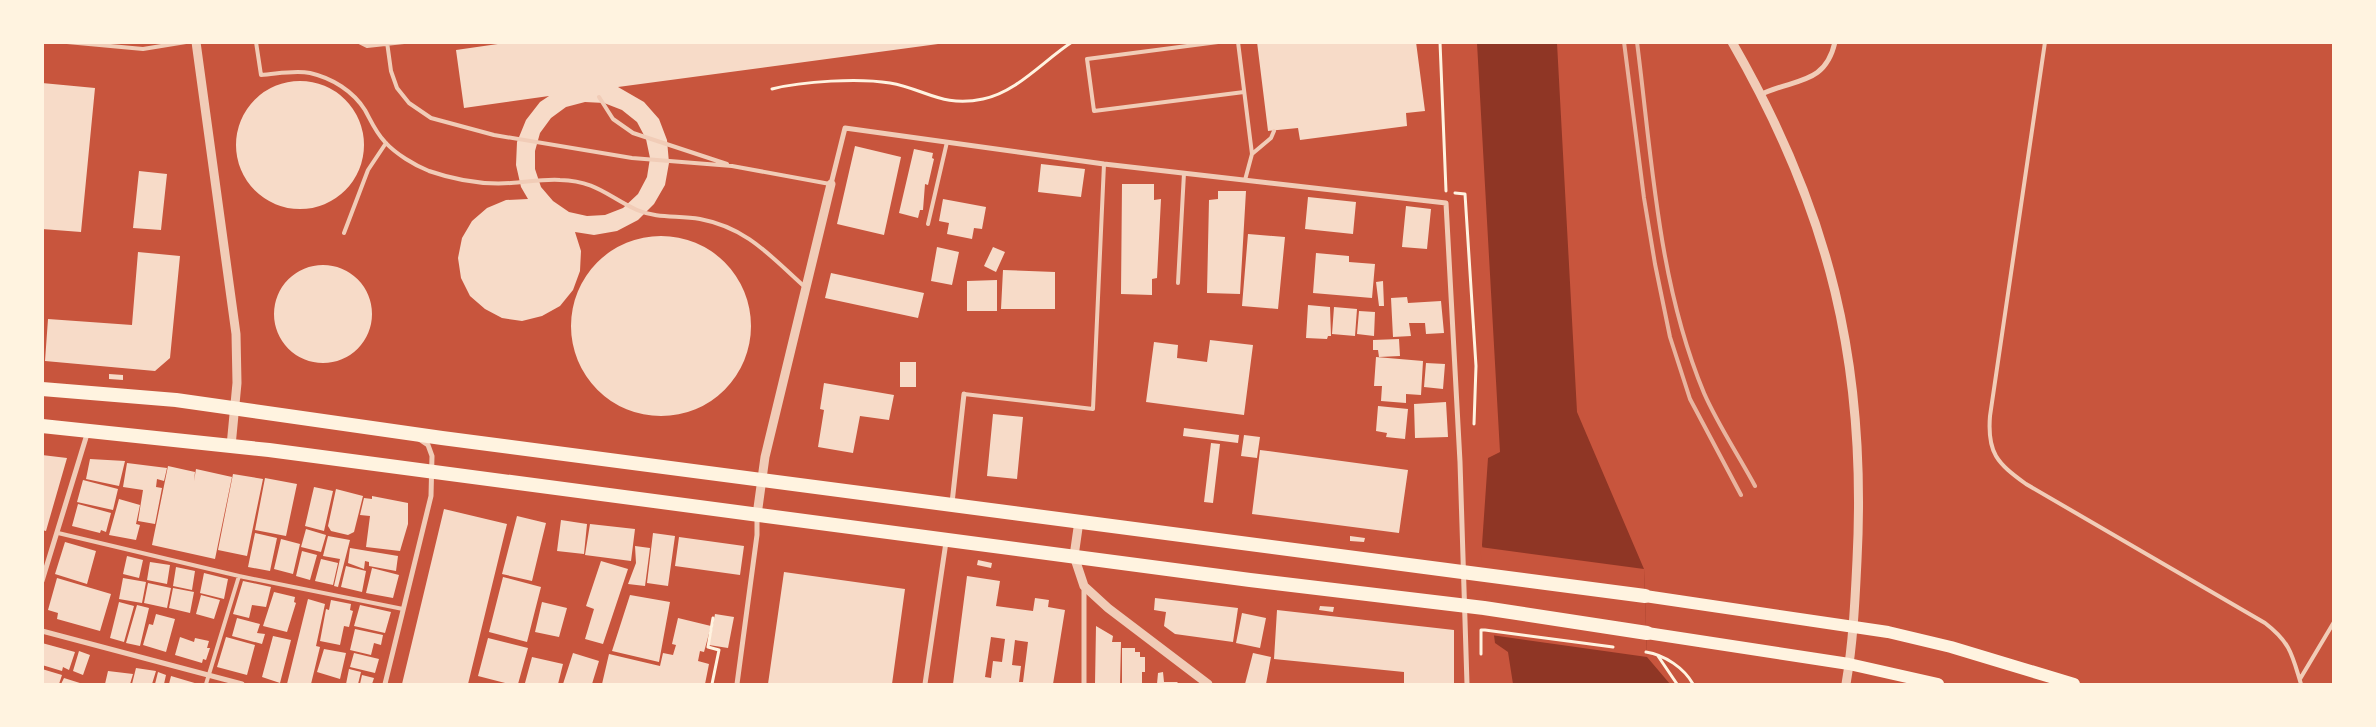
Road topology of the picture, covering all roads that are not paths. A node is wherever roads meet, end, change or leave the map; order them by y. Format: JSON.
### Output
{"nodes":[{"id":1,"x":67,"y":42,"type":"edge"},
{"id":2,"x":186,"y":42,"type":"edge"},
{"id":3,"x":196,"y":42,"type":"edge"},
{"id":4,"x":256,"y":42,"type":"edge"},
{"id":5,"x":359,"y":42,"type":"edge"},
{"id":6,"x":387,"y":42,"type":"edge"},
{"id":7,"x":404,"y":42,"type":"edge"},
{"id":8,"x":1218,"y":42,"type":"edge"},
{"id":9,"x":1238,"y":42,"type":"edge"},
{"id":10,"x":1732,"y":42,"type":"edge"},
{"id":11,"x":1836,"y":42,"type":"edge"},
{"id":12,"x":2045,"y":42,"type":"edge"},
{"id":13,"x":1244,"y":92,"type":"junction"},
{"id":14,"x":1760,"y":95,"type":"junction"},
{"id":15,"x":599,"y":97,"type":"dead end"},
{"id":16,"x":1274,"y":131,"type":"dead end"},
{"id":17,"x":947,"y":142,"type":"junction"},
{"id":18,"x":386,"y":143,"type":"junction"},
{"id":19,"x":1252,"y":154,"type":"junction"},
{"id":20,"x":1104,"y":164,"type":"junction"},
{"id":21,"x":732,"y":166,"type":"junction"},
{"id":22,"x":1184,"y":173,"type":"junction"},
{"id":23,"x":1245,"y":180,"type":"junction"},
{"id":24,"x":831,"y":184,"type":"junction"},
{"id":25,"x":928,"y":224,"type":"dead end"},
{"id":26,"x":344,"y":233,"type":"dead end"},
{"id":27,"x":1178,"y":283,"type":"dead end"},
{"id":28,"x":806,"y":288,"type":"junction"},
{"id":29,"x":42,"y":389,"type":"edge"},
{"id":30,"x":964,"y":394,"type":"joint"},
{"id":31,"x":236,"y":408,"type":"junction"},
{"id":32,"x":42,"y":426,"type":"edge"},
{"id":33,"x":88,"y":430,"type":"junction"},
{"id":34,"x":410,"y":432,"type":"junction"},
{"id":35,"x":231,"y":446,"type":"junction"},
{"id":36,"x":433,"y":473,"type":"junction"},
{"id":37,"x":762,"y":478,"type":"junction"},
{"id":38,"x":952,"y":503,"type":"junction"},
{"id":39,"x":757,"y":514,"type":"junction"},
{"id":40,"x":1079,"y":521,"type":"junction"},
{"id":41,"x":58,"y":533,"type":"junction"},
{"id":42,"x":946,"y":540,"type":"junction"},
{"id":43,"x":1074,"y":556,"type":"junction"},
{"id":44,"x":1463,"y":570,"type":"junction"},
{"id":45,"x":239,"y":576,"type":"junction"},
{"id":46,"x":42,"y":581,"type":"edge"},
{"id":47,"x":1084,"y":586,"type":"junction"},
{"id":48,"x":1645,"y":596,"type":"joint"},
{"id":49,"x":1465,"y":606,"type":"junction"},
{"id":50,"x":403,"y":609,"type":"junction"},
{"id":51,"x":2334,"y":622,"type":"edge"},
{"id":52,"x":1853,"y":626,"type":"junction"},
{"id":53,"x":42,"y":631,"type":"edge"},
{"id":54,"x":1647,"y":633,"type":"joint"},
{"id":55,"x":1850,"y":664,"type":"junction"},
{"id":56,"x":209,"y":676,"type":"junction"},
{"id":57,"x":2300,"y":679,"type":"junction"},
{"id":58,"x":206,"y":684,"type":"edge"},
{"id":59,"x":242,"y":684,"type":"edge"},
{"id":60,"x":384,"y":684,"type":"edge"},
{"id":61,"x":737,"y":684,"type":"edge"},
{"id":62,"x":925,"y":684,"type":"edge"},
{"id":63,"x":1084,"y":684,"type":"edge"},
{"id":64,"x":1208,"y":684,"type":"edge"},
{"id":65,"x":1467,"y":684,"type":"edge"},
{"id":66,"x":1846,"y":684,"type":"edge"},
{"id":67,"x":1938,"y":684,"type":"edge"},
{"id":68,"x":2074,"y":684,"type":"edge"},
{"id":69,"x":2302,"y":684,"type":"edge"}],
"edges":[{"from":1,"to":2,"type":"lane"},
{"from":3,"to":31,"type":"street"},
{"from":4,"to":18,"type":"lane"},
{"from":5,"to":7,"type":"lane"},
{"from":6,"to":21,"type":"lane"},
{"from":8,"to":13,"type":"lane"},
{"from":9,"to":13,"type":"lane"},
{"from":10,"to":14,"type":"street"},
{"from":11,"to":14,"type":"street"},
{"from":12,"to":57,"type":"lane"},
{"from":13,"to":19,"type":"lane"},
{"from":14,"to":52,"type":"street"},
{"from":15,"to":21,"type":"lane"},
{"from":16,"to":19,"type":"lane"},
{"from":17,"to":20,"type":"street"},
{"from":17,"to":24,"type":"street"},
{"from":17,"to":25,"type":"lane"},
{"from":18,"to":26,"type":"lane"},
{"from":18,"to":28,"type":"lane"},
{"from":19,"to":23,"type":"lane"},
{"from":20,"to":22,"type":"street"},
{"from":20,"to":30,"type":"lane"},
{"from":21,"to":24,"type":"lane"},
{"from":22,"to":23,"type":"street"},
{"from":22,"to":27,"type":"lane"},
{"from":23,"to":44,"type":"street"},
{"from":24,"to":28,"type":"street"},
{"from":28,"to":37,"type":"street"},
{"from":29,"to":31,"type":"highway"},
{"from":30,"to":38,"type":"street"},
{"from":31,"to":34,"type":"highway"},
{"from":31,"to":35,"type":"street"},
{"from":32,"to":33,"type":"highway"},
{"from":33,"to":35,"type":"highway"},
{"from":33,"to":41,"type":"street"},
{"from":34,"to":36,"type":"street"},
{"from":34,"to":37,"type":"highway"},
{"from":35,"to":36,"type":"highway"},
{"from":36,"to":39,"type":"highway"},
{"from":36,"to":50,"type":"street"},
{"from":37,"to":38,"type":"highway"},
{"from":37,"to":39,"type":"street"},
{"from":38,"to":40,"type":"highway"},
{"from":39,"to":42,"type":"highway"},
{"from":39,"to":61,"type":"street"},
{"from":40,"to":43,"type":"street"},
{"from":40,"to":44,"type":"highway"},
{"from":41,"to":45,"type":"lane"},
{"from":41,"to":46,"type":"street"},
{"from":42,"to":43,"type":"highway"},
{"from":42,"to":62,"type":"street"},
{"from":43,"to":47,"type":"street"},
{"from":43,"to":49,"type":"highway"},
{"from":44,"to":48,"type":"highway"},
{"from":44,"to":49,"type":"street"},
{"from":45,"to":50,"type":"lane"},
{"from":45,"to":56,"type":"lane"},
{"from":47,"to":63,"type":"street"},
{"from":47,"to":64,"type":"street"},
{"from":48,"to":52,"type":"main road"},
{"from":49,"to":54,"type":"highway"},
{"from":49,"to":65,"type":"street"},
{"from":50,"to":60,"type":"street"},
{"from":51,"to":57,"type":"lane"},
{"from":52,"to":55,"type":"street"},
{"from":52,"to":68,"type":"main road"},
{"from":53,"to":56,"type":"street"},
{"from":54,"to":55,"type":"main road"},
{"from":55,"to":66,"type":"street"},
{"from":55,"to":67,"type":"main road"},
{"from":56,"to":58,"type":"lane"},
{"from":56,"to":59,"type":"street"},
{"from":57,"to":69,"type":"lane"}]}
